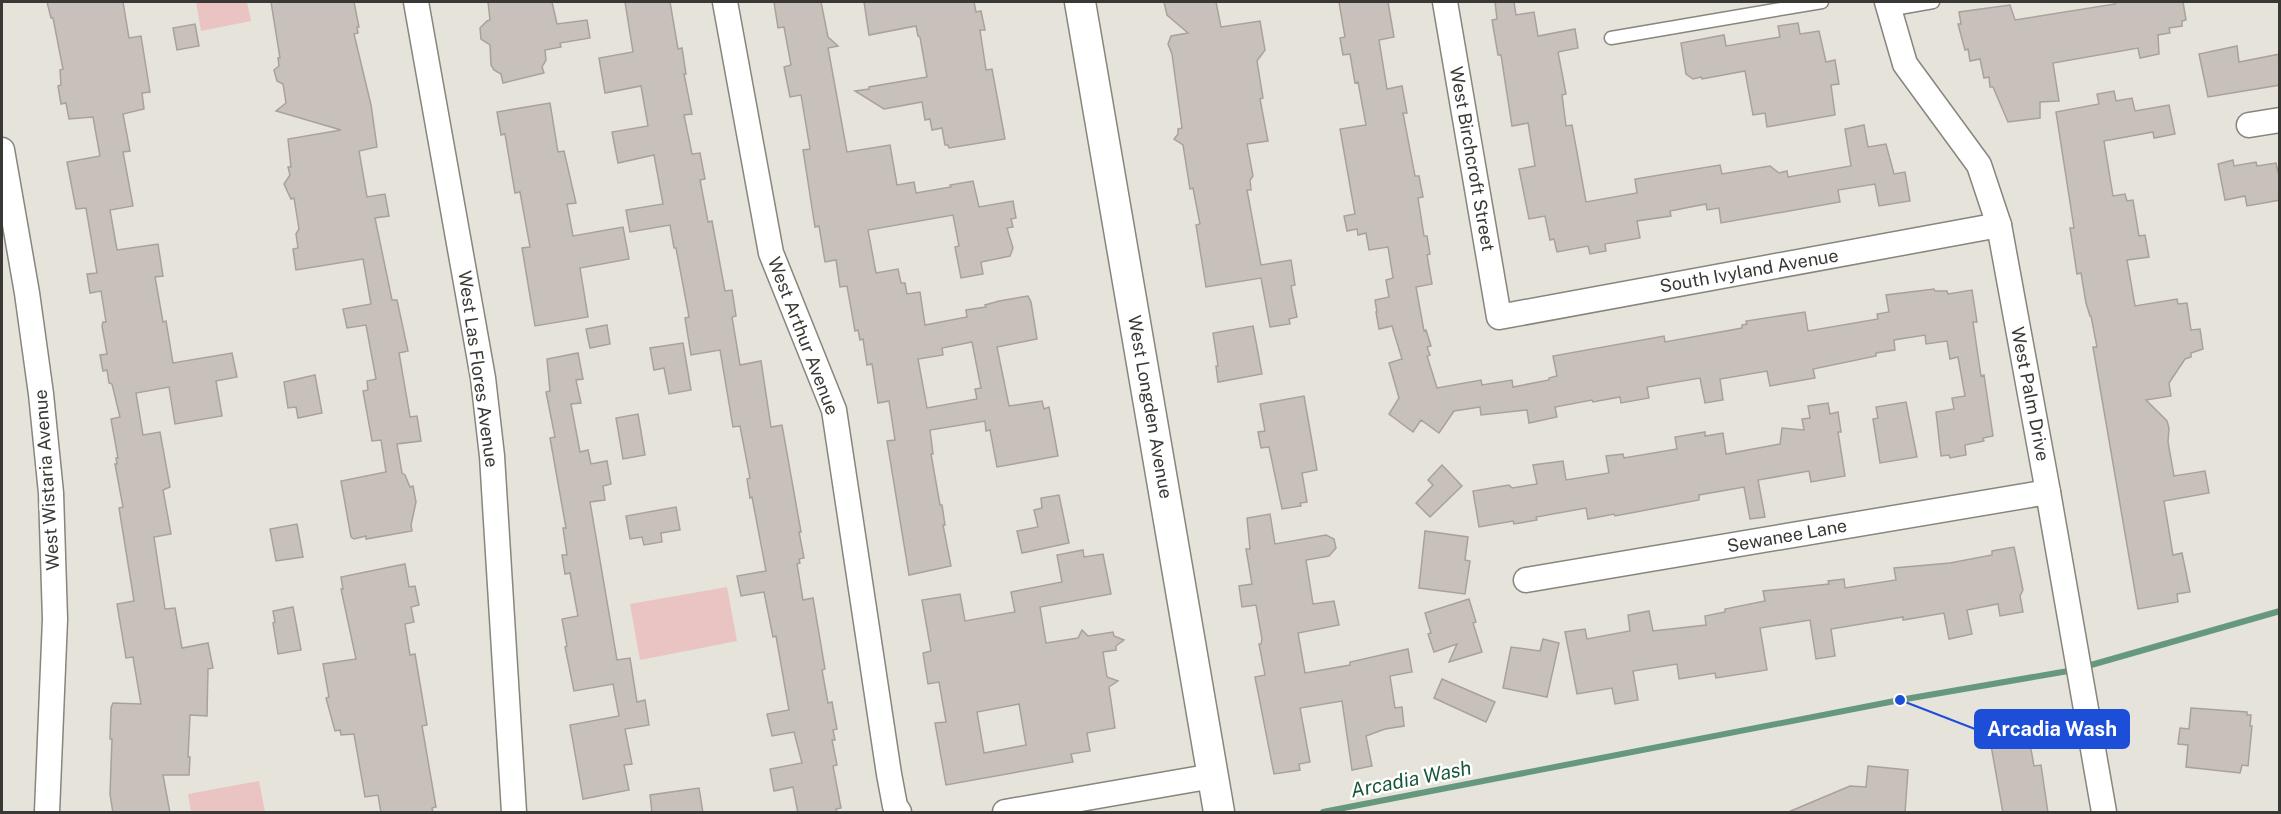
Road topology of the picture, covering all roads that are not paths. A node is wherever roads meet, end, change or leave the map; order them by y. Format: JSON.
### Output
{"nodes":[{"id":1,"x":416,"y":2,"type":"edge"},
{"id":2,"x":725,"y":2,"type":"edge"},
{"id":3,"x":1080,"y":2,"type":"edge"},
{"id":4,"x":1445,"y":2,"type":"edge"},
{"id":5,"x":1822,"y":2,"type":"edge"},
{"id":6,"x":1933,"y":2,"type":"edge"},
{"id":7,"x":1888,"y":6,"type":"edge"},
{"id":8,"x":1611,"y":38,"type":"dead end"},
{"id":9,"x":2280,"y":120,"type":"edge"},
{"id":10,"x":2249,"y":125,"type":"dead end"},
{"id":11,"x":2,"y":150,"type":"edge"},
{"id":12,"x":1999,"y":225,"type":"junction"},
{"id":13,"x":1499,"y":317,"type":"joint"},
{"id":14,"x":2048,"y":492,"type":"junction"},
{"id":15,"x":1526,"y":580,"type":"dead end"},
{"id":16,"x":1213,"y":776,"type":"junction"},
{"id":17,"x":48,"y":813,"type":"edge"},
{"id":18,"x":514,"y":813,"type":"edge"},
{"id":19,"x":899,"y":813,"type":"edge"},
{"id":20,"x":1005,"y":813,"type":"edge"},
{"id":21,"x":1219,"y":813,"type":"edge"},
{"id":22,"x":2104,"y":813,"type":"edge"}],
"edges":[{"from":1,"to":18,"type":"street","name":"West Las Flores Avenue"},
{"from":2,"to":19,"type":"street","name":"West Arthur Avenue"},
{"from":3,"to":16,"type":"street","name":"West Longden Avenue"},
{"from":4,"to":13,"type":"street","name":"West Birchcroft Street"},
{"from":5,"to":8,"type":"lane"},
{"from":6,"to":7,"type":"lane"},
{"from":7,"to":12,"type":"street","name":"West Palm Drive"},
{"from":9,"to":10,"type":"street"},
{"from":11,"to":17,"type":"street","name":"West Wistaria Avenue"},
{"from":12,"to":13,"type":"street","name":"South Ivyland Avenue"},
{"from":12,"to":14,"type":"street","name":"West Palm Drive"},
{"from":14,"to":15,"type":"street","name":"Sewanee Lane"},
{"from":14,"to":22,"type":"street","name":"West Palm Drive"},
{"from":16,"to":20,"type":"street"},
{"from":16,"to":21,"type":"street","name":"West Longden Avenue"}]}
